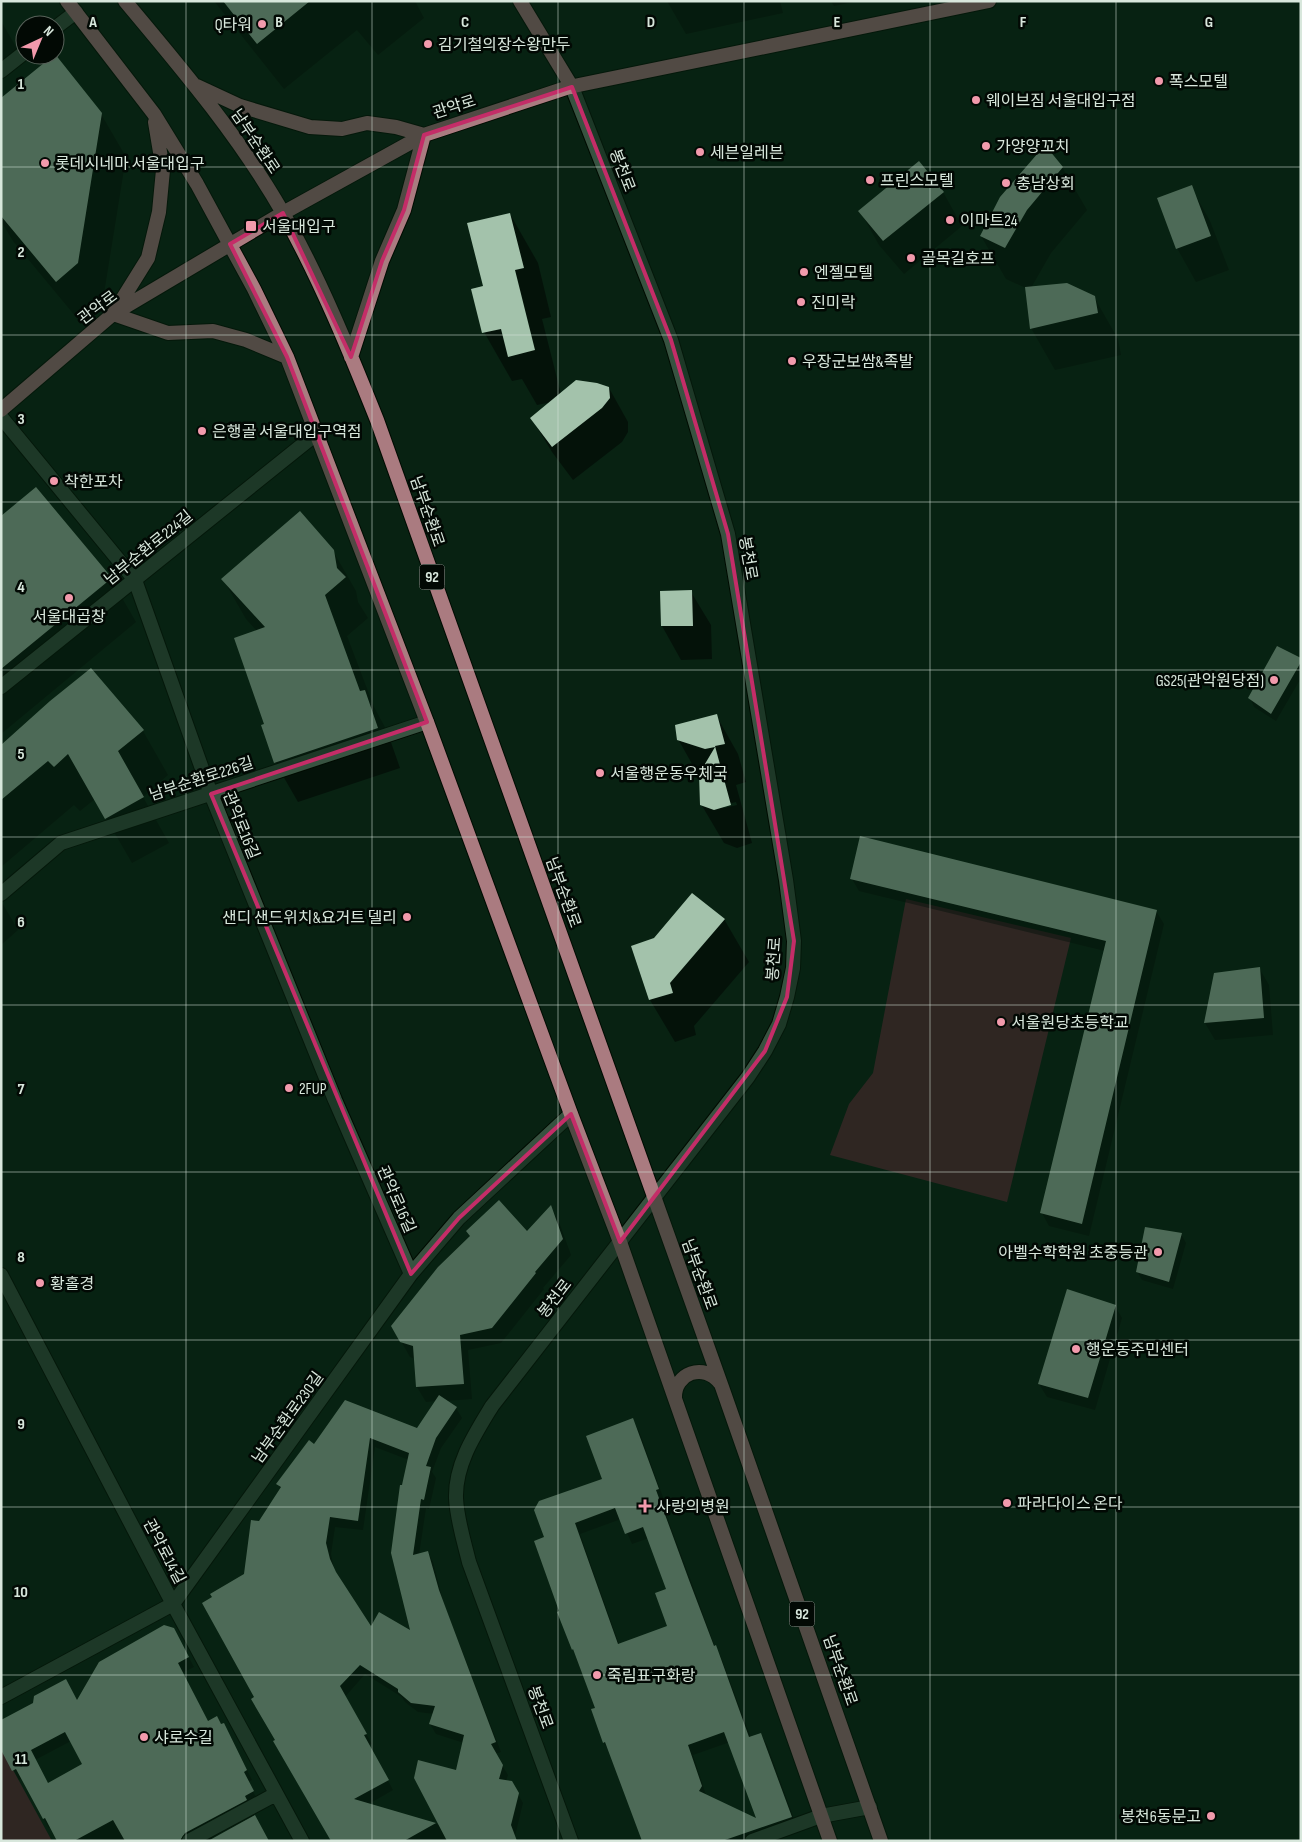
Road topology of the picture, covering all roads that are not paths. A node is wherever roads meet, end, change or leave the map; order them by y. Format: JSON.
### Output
{"nodes":[{"id":1,"x":125,"y":1,"type":"edge"},
{"id":2,"x":520,"y":1,"type":"edge"},
{"id":3,"x":989,"y":1,"type":"edge"},
{"id":4,"x":72,"y":6,"type":"edge"},
{"id":5,"x":15,"y":60,"type":"edge"},
{"id":6,"x":1,"y":71,"type":"edge"},
{"id":7,"x":196,"y":86,"type":"junction"},
{"id":8,"x":572,"y":87,"type":"junction"},
{"id":9,"x":154,"y":114,"type":"junction"},
{"id":10,"x":424,"y":135,"type":"junction"},
{"id":11,"x":283,"y":213,"type":"junction"},
{"id":12,"x":230,"y":244,"type":"junction"},
{"id":13,"x":113,"y":314,"type":"junction"},
{"id":14,"x":352,"y":356,"type":"junction"},
{"id":15,"x":287,"y":357,"type":"junction"},
{"id":16,"x":1,"y":410,"type":"edge"},
{"id":17,"x":1,"y":417,"type":"edge"},
{"id":18,"x":316,"y":434,"type":"junction"},
{"id":19,"x":135,"y":580,"type":"junction"},
{"id":20,"x":1,"y":687,"type":"edge"},
{"id":21,"x":427,"y":722,"type":"junction"},
{"id":22,"x":211,"y":794,"type":"junction"},
{"id":23,"x":1,"y":894,"type":"edge"},
{"id":24,"x":571,"y":1114,"type":"junction"},
{"id":25,"x":655,"y":1197,"type":"junction"},
{"id":26,"x":620,"y":1242,"type":"junction"},
{"id":27,"x":411,"y":1274,"type":"junction"},
{"id":28,"x":1,"y":1275,"type":"edge"},
{"id":29,"x":722,"y":1387,"type":"junction"},
{"id":30,"x":676,"y":1404,"type":"junction"},
{"id":31,"x":173,"y":1604,"type":"junction"},
{"id":32,"x":1,"y":1697,"type":"edge"},
{"id":33,"x":276,"y":1794,"type":"junction"},
{"id":34,"x":870,"y":1806,"type":"junction"},
{"id":35,"x":821,"y":1816,"type":"junction"},
{"id":36,"x":189,"y":1841,"type":"edge"},
{"id":37,"x":302,"y":1841,"type":"edge"},
{"id":38,"x":571,"y":1841,"type":"edge"},
{"id":39,"x":752,"y":1841,"type":"edge"},
{"id":40,"x":830,"y":1841,"type":"edge"},
{"id":41,"x":882,"y":1841,"type":"edge"}],
"edges":[{"from":1,"to":7,"type":"main road","name":"남부순환로","number":"92"},
{"from":2,"to":8,"type":"main road","name":"봉천로"},
{"from":3,"to":8,"type":"main road","name":"관악로"},
{"from":4,"to":9,"type":"main road"},
{"from":5,"to":6,"type":"street"},
{"from":7,"to":10,"type":"main road"},
{"from":7,"to":11,"type":"main road","name":"남부순환로","number":"92"},
{"from":8,"to":10,"type":"main road","name":"관악로"},
{"from":8,"to":25,"type":"street","name":"봉천로"},
{"from":9,"to":12,"type":"main road"},
{"from":9,"to":13,"type":"main road"},
{"from":10,"to":11,"type":"main road","name":"관악로"},
{"from":10,"to":14,"type":"main road"},
{"from":11,"to":12,"type":"main road","name":"관악로"},
{"from":11,"to":14,"type":"main road","name":"남부순환로","number":"92"},
{"from":12,"to":13,"type":"main road","name":"관악로"},
{"from":12,"to":15,"type":"main road"},
{"from":13,"to":15,"type":"main road"},
{"from":13,"to":16,"type":"main road","name":"관악로"},
{"from":14,"to":25,"type":"main road","name":"남부순환로","number":"92"},
{"from":15,"to":18,"type":"main road"},
{"from":17,"to":19,"type":"street","name":"관악로16길"},
{"from":18,"to":19,"type":"street","name":"남부순환로224길"},
{"from":18,"to":21,"type":"main road"},
{"from":19,"to":20,"type":"street","name":"남부순환로224길"},
{"from":19,"to":22,"type":"street","name":"관악로16길"},
{"from":21,"to":22,"type":"street","name":"남부순환로226길"},
{"from":21,"to":24,"type":"main road"},
{"from":22,"to":23,"type":"street","name":"남부순환로226길"},
{"from":22,"to":27,"type":"street","name":"관악로16길"},
{"from":24,"to":26,"type":"main road"},
{"from":24,"to":27,"type":"street","name":"남부순환로230길"},
{"from":25,"to":26,"type":"street","name":"봉천로"},
{"from":25,"to":29,"type":"main road","name":"남부순환로","number":"92"},
{"from":26,"to":30,"type":"main road"},
{"from":26,"to":38,"type":"street","name":"봉천로"},
{"from":27,"to":31,"type":"street","name":"남부순환로230길"},
{"from":28,"to":31,"type":"street","name":"관악로14길"},
{"from":29,"to":30,"type":"main road"},
{"from":29,"to":34,"type":"main road","name":"남부순환로","number":"92"},
{"from":30,"to":35,"type":"main road"},
{"from":31,"to":32,"type":"street","name":"남부순환로230길"},
{"from":31,"to":33,"type":"street","name":"관악로14길"},
{"from":33,"to":36,"type":"street"},
{"from":33,"to":37,"type":"street","name":"관악로14길"},
{"from":34,"to":35,"type":"street"},
{"from":34,"to":41,"type":"main road","name":"남부순환로","number":"92"},
{"from":35,"to":39,"type":"street"},
{"from":35,"to":40,"type":"main road"}]}
